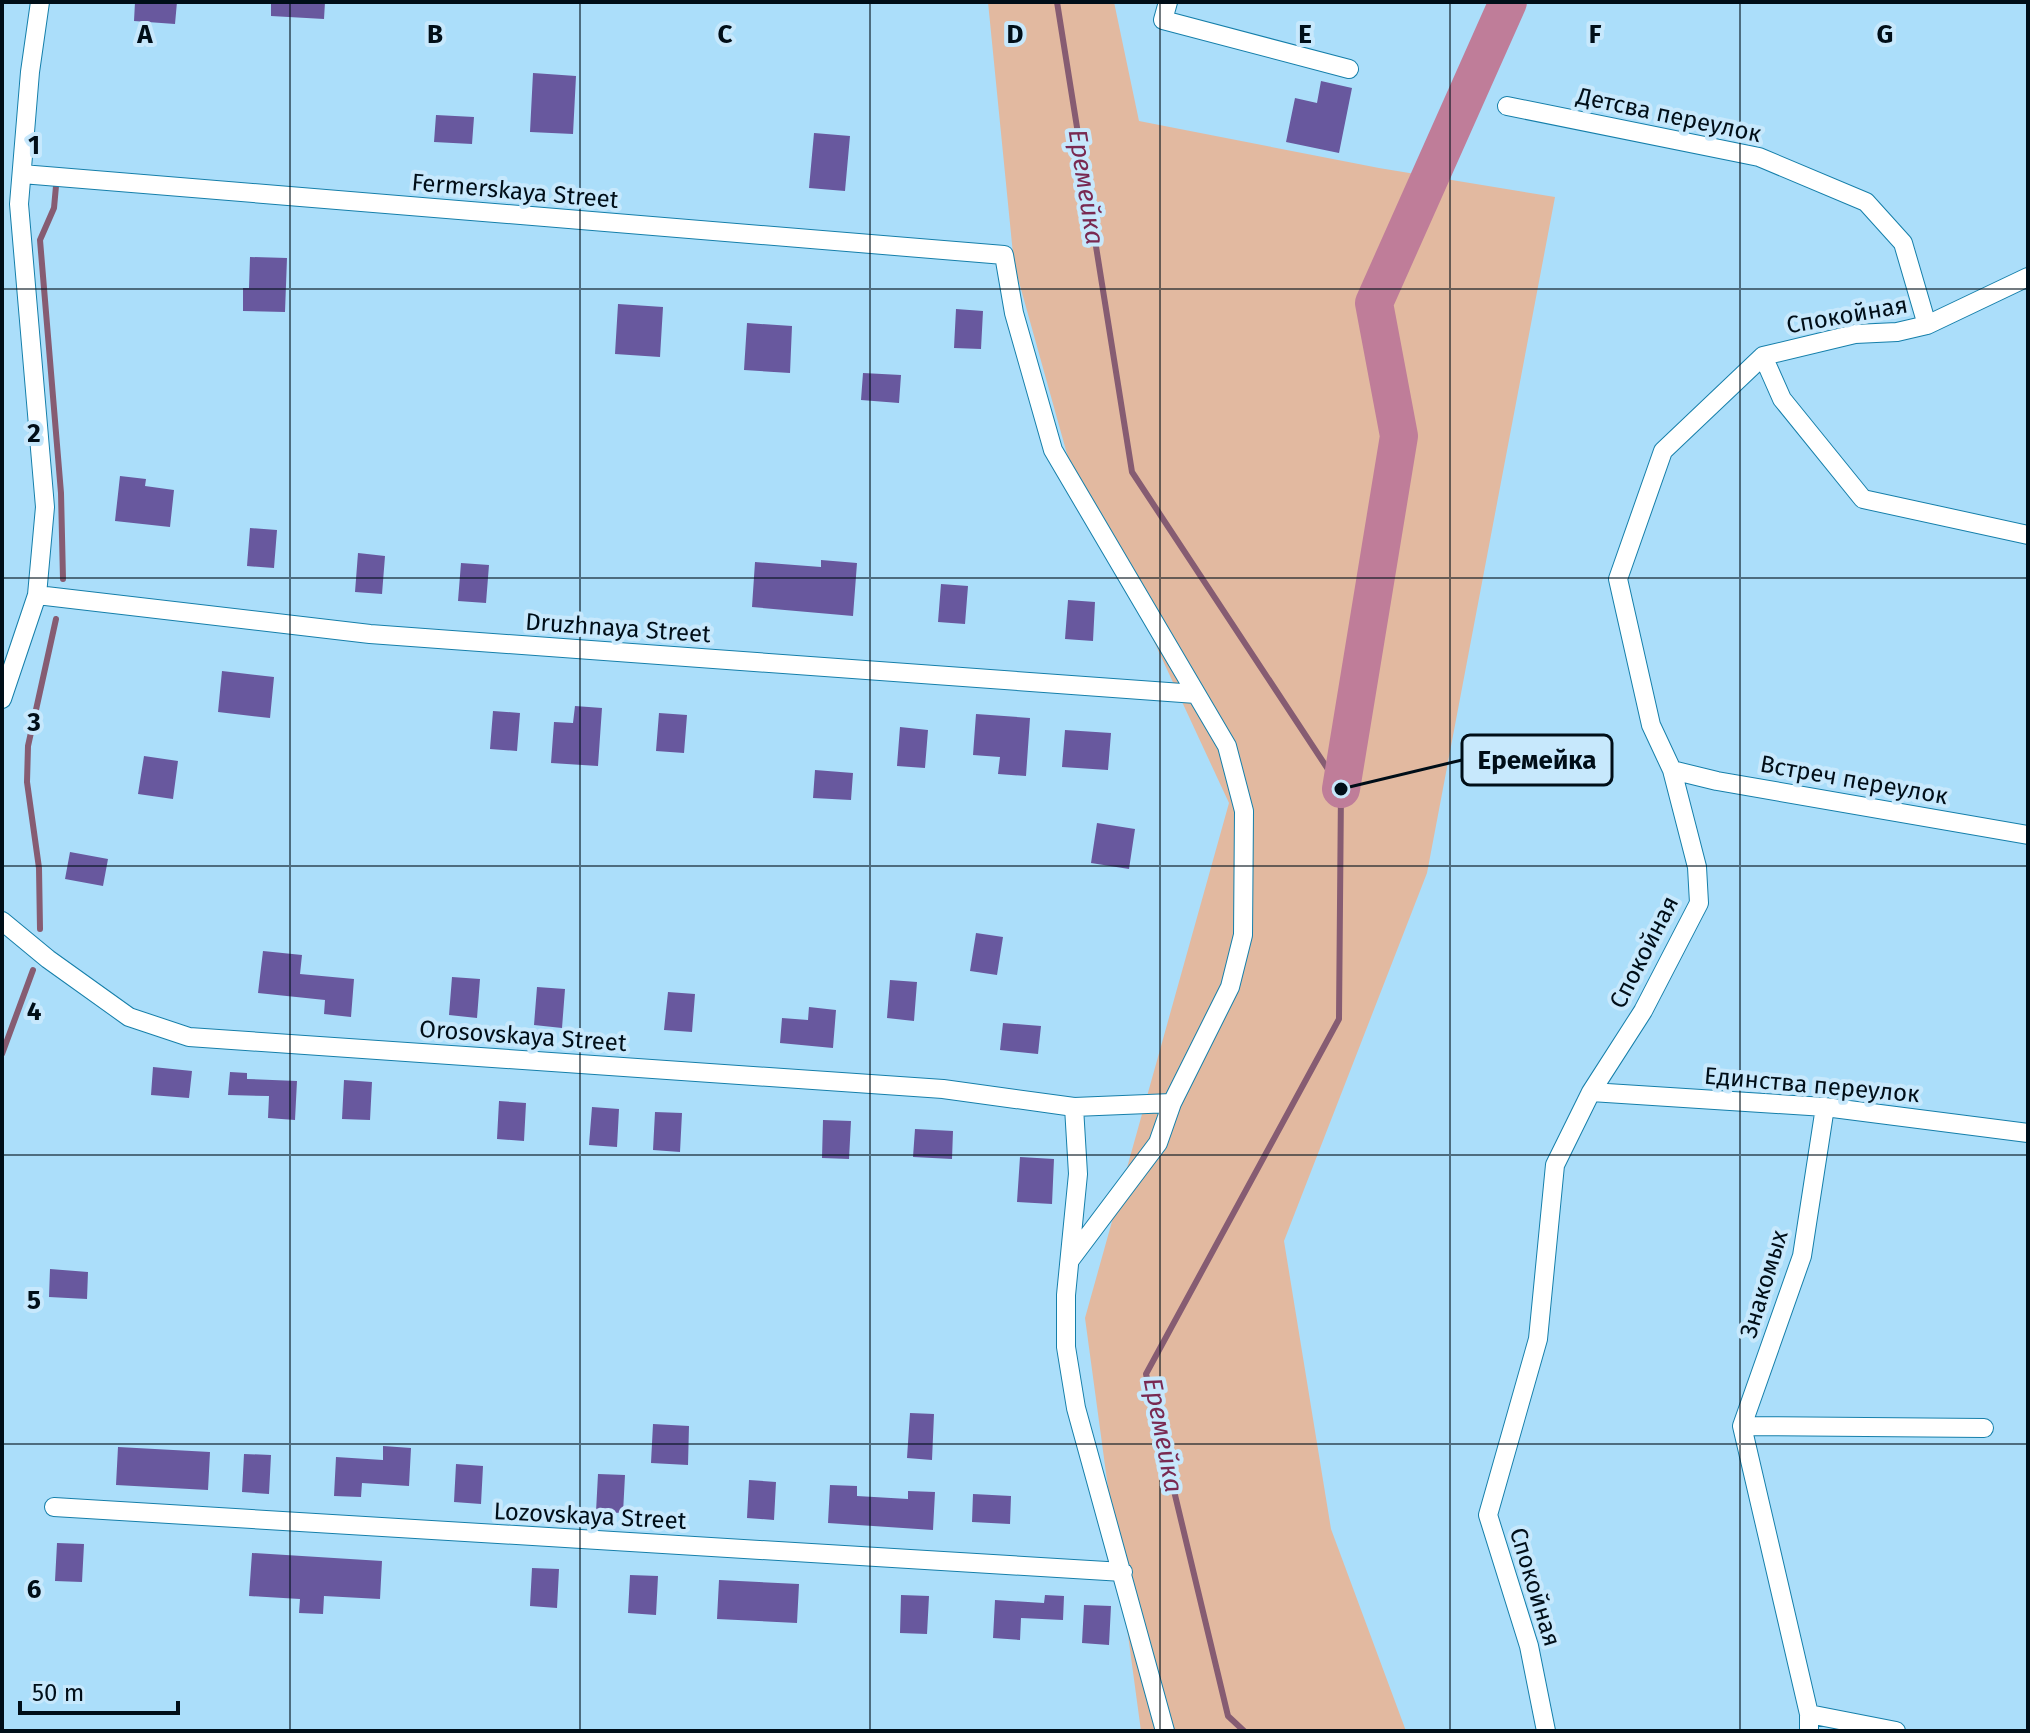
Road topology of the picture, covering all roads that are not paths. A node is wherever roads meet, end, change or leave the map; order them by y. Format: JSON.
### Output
{"nodes":[{"id":1,"x":40,"y":2,"type":"edge"},
{"id":2,"x":1168,"y":2,"type":"edge"},
{"id":3,"x":1349,"y":69,"type":"dead end"},
{"id":4,"x":1507,"y":106,"type":"dead end"},
{"id":5,"x":22,"y":174,"type":"junction"},
{"id":6,"x":2028,"y":277,"type":"edge"},
{"id":7,"x":1927,"y":325,"type":"junction"},
{"id":8,"x":1763,"y":356,"type":"junction"},
{"id":9,"x":2028,"y":535,"type":"edge"},
{"id":10,"x":37,"y":595,"type":"junction"},
{"id":11,"x":1196,"y":694,"type":"junction"},
{"id":12,"x":2,"y":699,"type":"edge"},
{"id":13,"x":1672,"y":770,"type":"junction"},
{"id":14,"x":2028,"y":835,"type":"edge"},
{"id":15,"x":2,"y":921,"type":"edge"},
{"id":16,"x":1591,"y":1092,"type":"junction"},
{"id":17,"x":1172,"y":1103,"type":"junction"},
{"id":18,"x":1074,"y":1107,"type":"junction"},
{"id":19,"x":1825,"y":1107,"type":"junction"},
{"id":20,"x":2028,"y":1133,"type":"edge"},
{"id":21,"x":1070,"y":1260,"type":"junction"},
{"id":22,"x":1742,"y":1426,"type":"junction"},
{"id":23,"x":1984,"y":1428,"type":"dead end"},
{"id":24,"x":54,"y":1507,"type":"dead end"},
{"id":25,"x":1123,"y":1572,"type":"junction"},
{"id":26,"x":1809,"y":1723,"type":"edge"},
{"id":27,"x":1165,"y":1731,"type":"edge"},
{"id":28,"x":1546,"y":1731,"type":"edge"},
{"id":29,"x":1896,"y":1731,"type":"edge"}],
"edges":[{"from":1,"to":5,"type":"street"},
{"from":2,"to":3,"type":"street"},
{"from":4,"to":7,"type":"street","name":"Детсва переулок"},
{"from":5,"to":10,"type":"street"},
{"from":5,"to":11,"type":"street","name":"Fermerskaya Street"},
{"from":6,"to":7,"type":"street","name":"Спокойная"},
{"from":7,"to":8,"type":"street","name":"Спокойная"},
{"from":8,"to":9,"type":"street"},
{"from":8,"to":13,"type":"street","name":"Спокойная"},
{"from":10,"to":11,"type":"street","name":"Druzhnaya Street"},
{"from":10,"to":12,"type":"street"},
{"from":11,"to":17,"type":"street"},
{"from":13,"to":14,"type":"street","name":"Встреч переулок"},
{"from":13,"to":16,"type":"street","name":"Спокойная"},
{"from":15,"to":18,"type":"street","name":"Orosovskaya Street"},
{"from":16,"to":19,"type":"street","name":"Единства переулок"},
{"from":16,"to":28,"type":"street","name":"Спокойная"},
{"from":17,"to":18,"type":"street","name":"Orosovskaya Street"},
{"from":17,"to":21,"type":"street"},
{"from":18,"to":21,"type":"street"},
{"from":19,"to":20,"type":"street","name":"Единства переулок"},
{"from":19,"to":22,"type":"street","name":"Знакомых"},
{"from":21,"to":25,"type":"street"},
{"from":22,"to":23,"type":"street"},
{"from":22,"to":26,"type":"street"},
{"from":24,"to":25,"type":"street","name":"Lozovskaya Street"},
{"from":25,"to":27,"type":"street"},
{"from":26,"to":29,"type":"street"}]}
